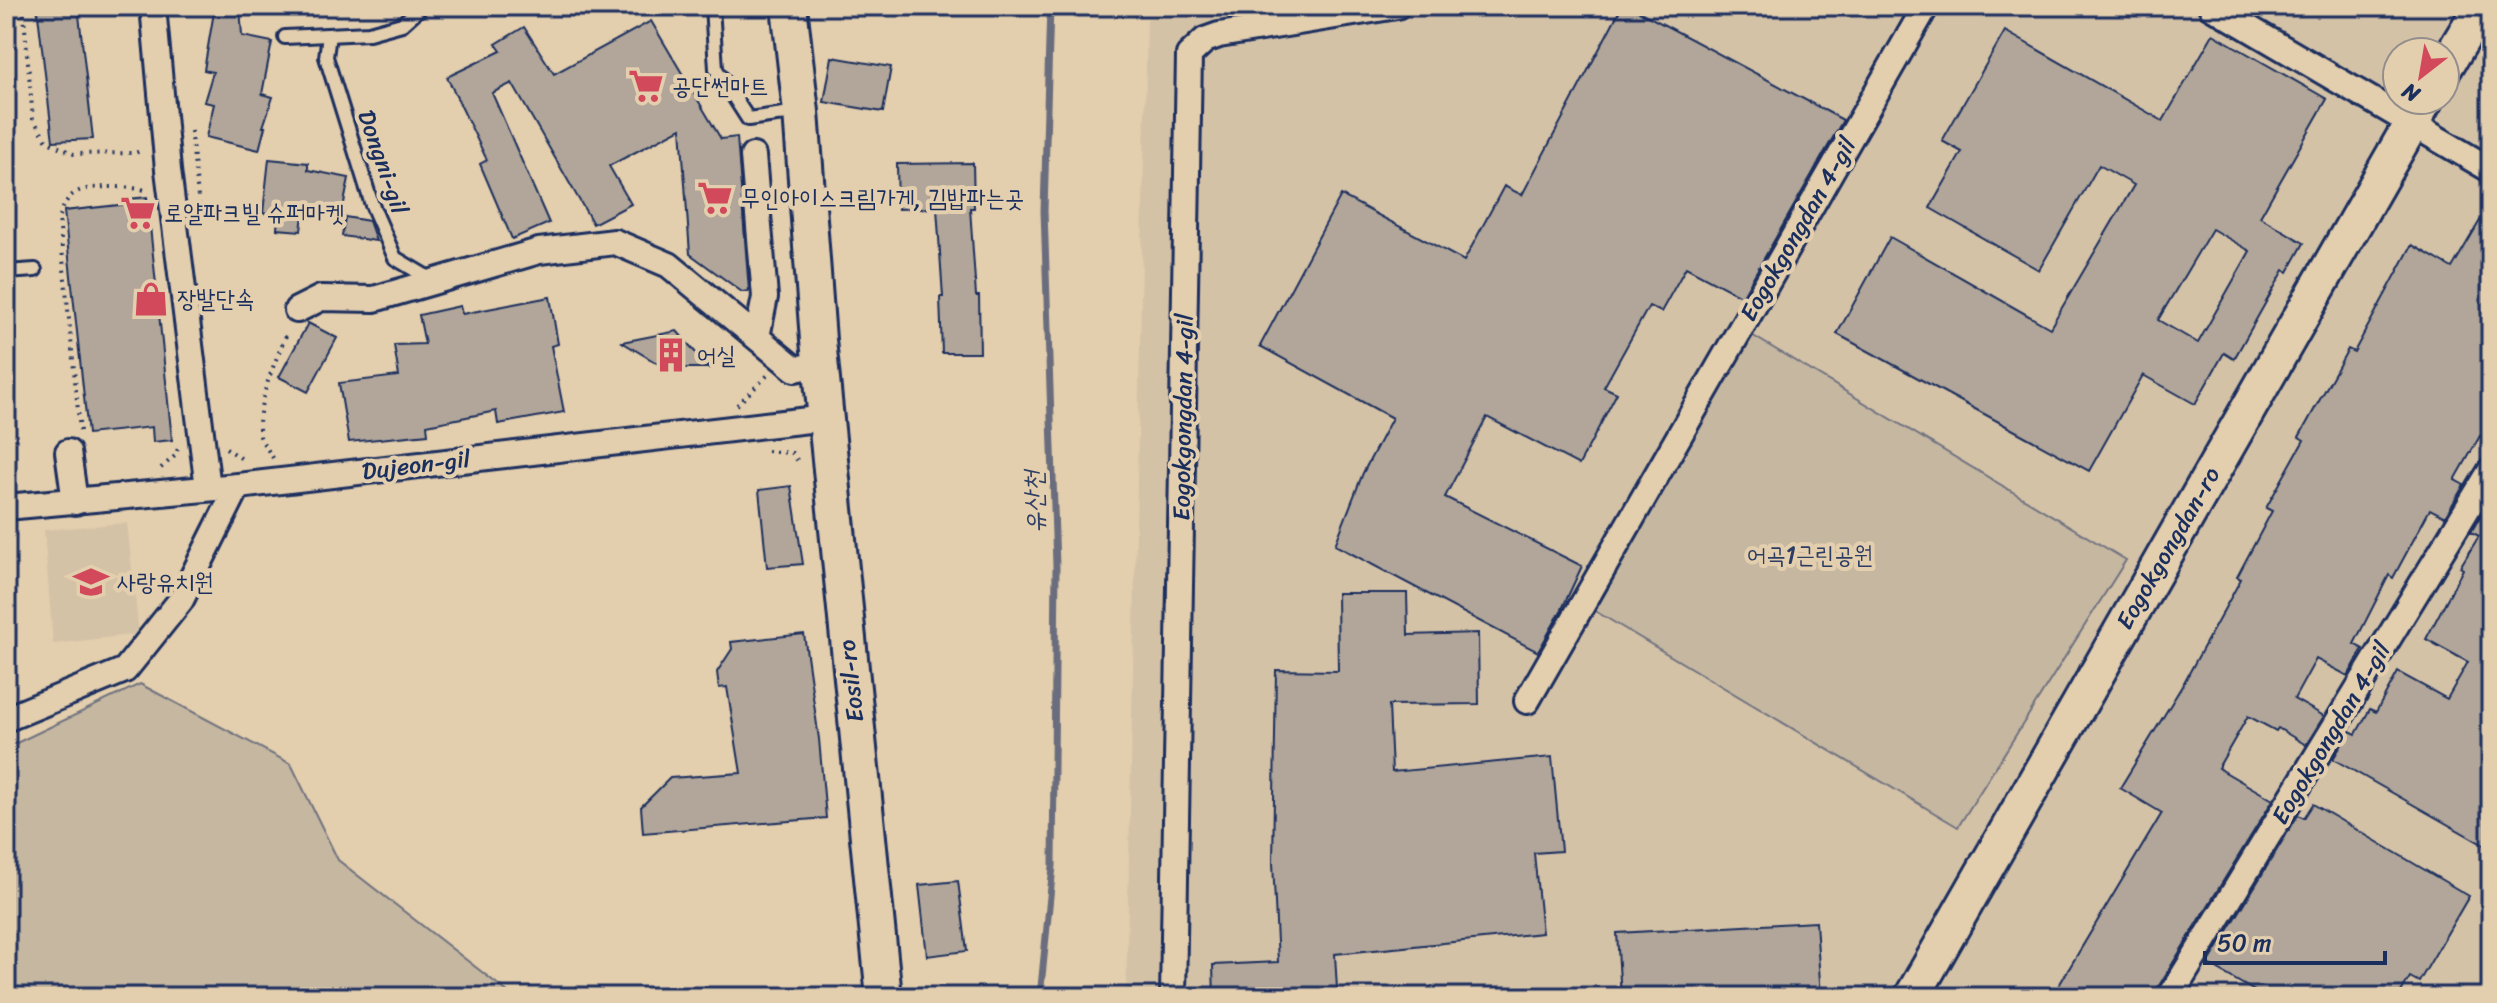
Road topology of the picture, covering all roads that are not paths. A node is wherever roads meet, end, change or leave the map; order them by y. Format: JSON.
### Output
{"nodes":[{"id":1,"x":153,"y":6,"type":"edge"},
{"id":2,"x":422,"y":6,"type":"edge"},
{"id":3,"x":712,"y":6,"type":"edge"},
{"id":4,"x":789,"y":6,"type":"edge"},
{"id":5,"x":1397,"y":6,"type":"edge"},
{"id":6,"x":1926,"y":6,"type":"edge"},
{"id":7,"x":2211,"y":6,"type":"edge"},
{"id":8,"x":2482,"y":6,"type":"edge"},
{"id":9,"x":329,"y":35,"type":"junction"},
{"id":10,"x":285,"y":37,"type":"dead end"},
{"id":11,"x":2461,"y":41,"type":"edge"},
{"id":12,"x":2381,"y":92,"type":"edge"},
{"id":13,"x":801,"y":112,"type":"junction"},
{"id":14,"x":2415,"y":116,"type":"edge"},
{"id":15,"x":2424,"y":116,"type":"edge"},
{"id":16,"x":753,"y":156,"type":"dead end"},
{"id":17,"x":2491,"y":170,"type":"edge"},
{"id":18,"x":35,"y":270,"type":"dead end"},
{"id":19,"x":6,"y":272,"type":"edge"},
{"id":20,"x":434,"y":281,"type":"junction"},
{"id":21,"x":297,"y":310,"type":"road end"},
{"id":22,"x":757,"y":337,"type":"junction"},
{"id":23,"x":820,"y":364,"type":"junction"},
{"id":24,"x":826,"y":418,"type":"junction"},
{"id":25,"x":74,"y":442,"type":"road end"},
{"id":26,"x":2491,"y":470,"type":"edge"},
{"id":27,"x":238,"y":486,"type":"junction"},
{"id":28,"x":208,"y":488,"type":"junction"},
{"id":29,"x":75,"y":502,"type":"junction"},
{"id":30,"x":6,"y":507,"type":"edge"},
{"id":31,"x":1527,"y":701,"type":"dead end"},
{"id":32,"x":6,"y":719,"type":"edge"},
{"id":33,"x":884,"y":997,"type":"edge"},
{"id":34,"x":1173,"y":997,"type":"edge"},
{"id":35,"x":1912,"y":997,"type":"edge"},
{"id":36,"x":2170,"y":997,"type":"edge"}],
"edges":[{"from":1,"to":28,"type":"street"},
{"from":2,"to":9,"type":"lane"},
{"from":3,"to":13,"type":"lane"},
{"from":4,"to":13,"type":"street","name":"Eosil-ro"},
{"from":5,"to":34,"type":"street","name":"Eogokgongdan 4-gil"},
{"from":6,"to":31,"type":"street","name":"Eogokgongdan 4-gil"},
{"from":7,"to":12,"type":"street"},
{"from":8,"to":11,"type":"street"},
{"from":9,"to":10,"type":"lane"},
{"from":9,"to":20,"type":"lane","name":"Dongni-gil"},
{"from":13,"to":23,"type":"street","name":"Eosil-ro"},
{"from":14,"to":35,"type":"street","name":"Eogokgongdan-ro"},
{"from":15,"to":17,"type":"street"},
{"from":16,"to":22,"type":"street"},
{"from":18,"to":19,"type":"lane"},
{"from":20,"to":21,"type":"street"},
{"from":20,"to":22,"type":"street"},
{"from":22,"to":23,"type":"street"},
{"from":23,"to":24,"type":"street","name":"Eosil-ro"},
{"from":24,"to":27,"type":"street","name":"Dujeon-gil"},
{"from":24,"to":33,"type":"street","name":"Eosil-ro"},
{"from":25,"to":29,"type":"street"},
{"from":26,"to":36,"type":"street","name":"Eogokgongdan 4-gil"},
{"from":27,"to":28,"type":"street","name":"Dujeon-gil"},
{"from":27,"to":32,"type":"street"},
{"from":28,"to":29,"type":"street","name":"Dujeon-gil"},
{"from":29,"to":30,"type":"street","name":"Dujeon-gil"}]}
